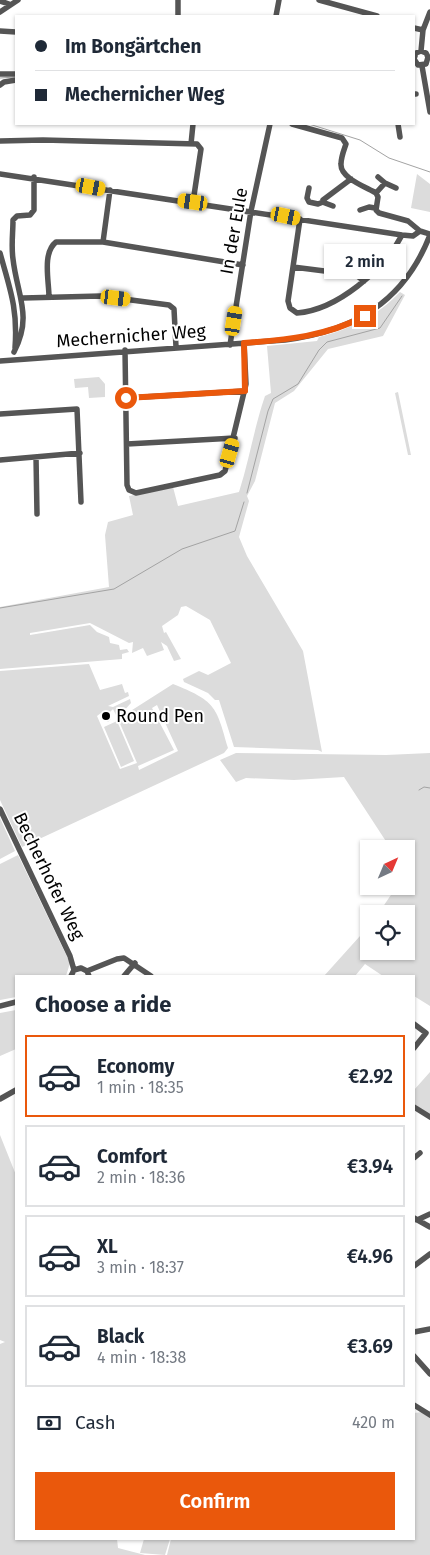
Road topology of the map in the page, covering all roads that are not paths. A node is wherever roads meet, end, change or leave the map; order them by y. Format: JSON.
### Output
{"nodes":[{"id":1,"x":18,"y":0,"type":"edge"},
{"id":2,"x":178,"y":0,"type":"edge"},
{"id":3,"x":278,"y":0,"type":"edge"},
{"id":4,"x":319,"y":0,"type":"edge"},
{"id":5,"x":0,"y":1,"type":"edge"},
{"id":6,"x":9,"y":4,"type":"junction"},
{"id":7,"x":0,"y":12,"type":"edge"},
{"id":8,"x":430,"y":12,"type":"edge"},
{"id":9,"x":178,"y":15,"type":"edge"},
{"id":10,"x":276,"y":15,"type":"edge"},
{"id":11,"x":373,"y":15,"type":"edge"},
{"id":12,"x":415,"y":28,"type":"edge"},
{"id":13,"x":423,"y":30,"type":"junction"},
{"id":14,"x":0,"y":31,"type":"edge"},
{"id":15,"x":15,"y":32,"type":"edge"},
{"id":16,"x":421,"y":51,"type":"junction"},
{"id":17,"x":415,"y":57,"type":"edge"},
{"id":18,"x":429,"y":59,"type":"edge"},
{"id":19,"x":415,"y":60,"type":"edge"},
{"id":20,"x":422,"y":66,"type":"junction"},
{"id":21,"x":0,"y":74,"type":"edge"},
{"id":22,"x":15,"y":74,"type":"edge"},
{"id":23,"x":15,"y":80,"type":"edge"},
{"id":24,"x":0,"y":85,"type":"edge"},
{"id":25,"x":430,"y":112,"type":"edge"},
{"id":26,"x":193,"y":125,"type":"edge"},
{"id":27,"x":270,"y":125,"type":"edge"},
{"id":28,"x":296,"y":125,"type":"edge"},
{"id":29,"x":398,"y":125,"type":"edge"},
{"id":30,"x":400,"y":137,"type":"dead end"},
{"id":31,"x":0,"y":141,"type":"edge"},
{"id":32,"x":190,"y":144,"type":"junction"},
{"id":33,"x":0,"y":174,"type":"edge"},
{"id":34,"x":34,"y":177,"type":"junction"},
{"id":35,"x":378,"y":177,"type":"dead end"},
{"id":36,"x":351,"y":180,"type":"junction"},
{"id":37,"x":385,"y":183,"type":"junction"},
{"id":38,"x":309,"y":188,"type":"dead end"},
{"id":39,"x":396,"y":188,"type":"dead end"},
{"id":40,"x":110,"y":190,"type":"junction"},
{"id":41,"x":376,"y":194,"type":"junction"},
{"id":42,"x":193,"y":202,"type":"junction"},
{"id":43,"x":323,"y":202,"type":"junction"},
{"id":44,"x":333,"y":206,"type":"dead end"},
{"id":45,"x":375,"y":208,"type":"junction"},
{"id":46,"x":360,"y":210,"type":"dead end"},
{"id":47,"x":251,"y":211,"type":"junction"},
{"id":48,"x":300,"y":219,"type":"junction"},
{"id":49,"x":420,"y":231,"type":"junction"},
{"id":50,"x":430,"y":235,"type":"edge"},
{"id":51,"x":402,"y":236,"type":"junction"},
{"id":52,"x":102,"y":242,"type":"junction"},
{"id":53,"x":0,"y":253,"type":"edge"},
{"id":54,"x":243,"y":265,"type":"junction"},
{"id":55,"x":294,"y":267,"type":"junction"},
{"id":56,"x":364,"y":281,"type":"junction"},
{"id":57,"x":23,"y":298,"type":"junction"},
{"id":58,"x":49,"y":298,"type":"junction"},
{"id":59,"x":244,"y":343,"type":"junction"},
{"id":60,"x":230,"y":345,"type":"junction"},
{"id":61,"x":176,"y":347,"type":"junction"},
{"id":62,"x":125,"y":350,"type":"junction"},
{"id":63,"x":14,"y":352,"type":"junction"},
{"id":64,"x":11,"y":359,"type":"junction"},
{"id":65,"x":0,"y":361,"type":"edge"},
{"id":66,"x":245,"y":391,"type":"junction"},
{"id":67,"x":126,"y":398,"type":"junction"},
{"id":68,"x":0,"y":414,"type":"edge"},
{"id":69,"x":235,"y":438,"type":"junction"},
{"id":70,"x":127,"y":444,"type":"junction"},
{"id":71,"x":80,"y":453,"type":"junction"},
{"id":72,"x":36,"y":457,"type":"junction"},
{"id":73,"x":0,"y":460,"type":"edge"},
{"id":74,"x":81,"y":502,"type":"dead end"},
{"id":75,"x":37,"y":514,"type":"dead end"},
{"id":76,"x":0,"y":809,"type":"edge"},
{"id":77,"x":135,"y":963,"type":"junction"},
{"id":78,"x":75,"y":971,"type":"edge"},
{"id":79,"x":88,"y":974,"type":"edge"},
{"id":80,"x":125,"y":975,"type":"edge"},
{"id":81,"x":150,"y":975,"type":"edge"},
{"id":82,"x":15,"y":1002,"type":"edge"},
{"id":83,"x":0,"y":1006,"type":"edge"},
{"id":84,"x":415,"y":1025,"type":"edge"},
{"id":85,"x":415,"y":1047,"type":"edge"},
{"id":86,"x":15,"y":1091,"type":"edge"},
{"id":87,"x":0,"y":1099,"type":"edge"},
{"id":88,"x":415,"y":1108,"type":"edge"},
{"id":89,"x":430,"y":1118,"type":"edge"},
{"id":90,"x":420,"y":1153,"type":"dead end"},
{"id":91,"x":415,"y":1157,"type":"edge"},
{"id":92,"x":430,"y":1214,"type":"edge"},
{"id":93,"x":415,"y":1219,"type":"edge"},
{"id":94,"x":430,"y":1227,"type":"edge"},
{"id":95,"x":430,"y":1254,"type":"edge"},
{"id":96,"x":415,"y":1265,"type":"edge"},
{"id":97,"x":430,"y":1329,"type":"edge"},
{"id":98,"x":415,"y":1332,"type":"edge"},
{"id":99,"x":415,"y":1357,"type":"edge"},
{"id":100,"x":430,"y":1374,"type":"edge"},
{"id":101,"x":415,"y":1406,"type":"edge"},
{"id":102,"x":430,"y":1415,"type":"edge"}],
"edges":[{"from":1,"to":6,"type":"street"},
{"from":2,"to":9,"type":"street"},
{"from":3,"to":10,"type":"street"},
{"from":4,"to":11,"type":"street"},
{"from":5,"to":6,"type":"street"},
{"from":6,"to":7,"type":"street"},
{"from":8,"to":13,"type":"street"},
{"from":12,"to":13,"type":"street"},
{"from":13,"to":16,"type":"street"},
{"from":14,"to":15,"type":"street"},
{"from":16,"to":17,"type":"street"},
{"from":16,"to":18,"type":"street"},
{"from":18,"to":20,"type":"street"},
{"from":19,"to":20,"type":"street"},
{"from":20,"to":25,"type":"street"},
{"from":21,"to":22,"type":"street"},
{"from":23,"to":24,"type":"street"},
{"from":26,"to":32,"type":"street"},
{"from":27,"to":47,"type":"street","name":"In der Eule"},
{"from":28,"to":36,"type":"street"},
{"from":29,"to":30,"type":"street"},
{"from":31,"to":32,"type":"street"},
{"from":32,"to":42,"type":"street"},
{"from":33,"to":34,"type":"street"},
{"from":34,"to":40,"type":"street"},
{"from":34,"to":57,"type":"street"},
{"from":35,"to":37,"type":"street"},
{"from":36,"to":41,"type":"street"},
{"from":36,"to":43,"type":"street"},
{"from":37,"to":39,"type":"street"},
{"from":37,"to":41,"type":"street"},
{"from":38,"to":43,"type":"street"},
{"from":40,"to":42,"type":"street"},
{"from":40,"to":52,"type":"street"},
{"from":41,"to":45,"type":"street"},
{"from":42,"to":47,"type":"street"},
{"from":43,"to":44,"type":"street"},
{"from":45,"to":46,"type":"street"},
{"from":45,"to":49,"type":"street"},
{"from":47,"to":48,"type":"street"},
{"from":47,"to":54,"type":"street","name":"In der Eule"},
{"from":48,"to":51,"type":"street"},
{"from":48,"to":55,"type":"street"},
{"from":49,"to":50,"type":"street"},
{"from":49,"to":51,"type":"street"},
{"from":50,"to":59,"type":"street","name":"Mechernicher Weg"},
{"from":51,"to":56,"type":"street"},
{"from":52,"to":54,"type":"street"},
{"from":52,"to":58,"type":"street"},
{"from":53,"to":63,"type":"street"},
{"from":54,"to":60,"type":"street","name":"In der Eule"},
{"from":55,"to":56,"type":"street"},
{"from":55,"to":56,"type":"street"},
{"from":57,"to":58,"type":"street"},
{"from":57,"to":63,"type":"street"},
{"from":58,"to":61,"type":"street"},
{"from":59,"to":60,"type":"street","name":"Mechernicher Weg"},
{"from":59,"to":66,"type":"street"},
{"from":60,"to":61,"type":"street","name":"Mechernicher Weg"},
{"from":61,"to":62,"type":"street","name":"Mechernicher Weg"},
{"from":62,"to":64,"type":"street","name":"Mechernicher Weg"},
{"from":62,"to":67,"type":"street"},
{"from":63,"to":64,"type":"street"},
{"from":64,"to":65,"type":"street","name":"Mechernicher Weg"},
{"from":66,"to":67,"type":"street"},
{"from":66,"to":69,"type":"street"},
{"from":67,"to":70,"type":"street"},
{"from":68,"to":71,"type":"street"},
{"from":69,"to":70,"type":"street"},
{"from":69,"to":70,"type":"street"},
{"from":71,"to":72,"type":"street"},
{"from":71,"to":74,"type":"street"},
{"from":72,"to":73,"type":"street"},
{"from":72,"to":75,"type":"street"},
{"from":76,"to":78,"type":"street","name":"Becherhofer Weg"},
{"from":77,"to":79,"type":"street"},
{"from":77,"to":80,"type":"street"},
{"from":77,"to":81,"type":"street"},
{"from":78,"to":79,"type":"street"},
{"from":82,"to":83,"type":"street"},
{"from":84,"to":85,"type":"street"},
{"from":86,"to":87,"type":"street"},
{"from":88,"to":89,"type":"street"},
{"from":90,"to":91,"type":"street"},
{"from":92,"to":93,"type":"street"},
{"from":93,"to":94,"type":"street"},
{"from":95,"to":96,"type":"street"},
{"from":97,"to":98,"type":"street"},
{"from":99,"to":100,"type":"street"},
{"from":101,"to":102,"type":"street"}]}
